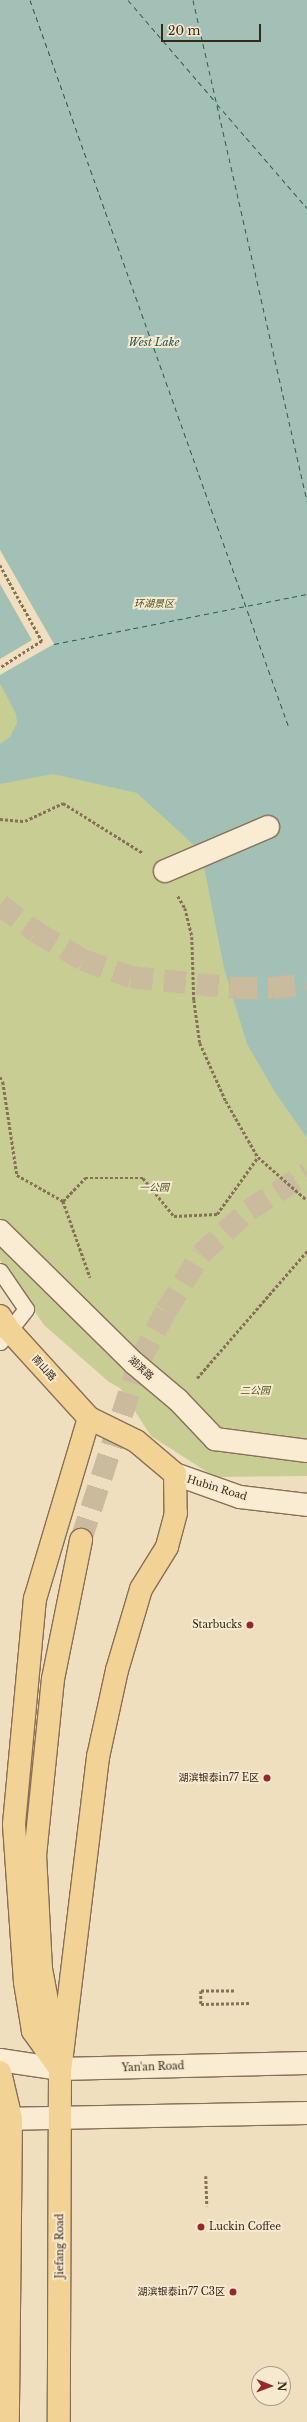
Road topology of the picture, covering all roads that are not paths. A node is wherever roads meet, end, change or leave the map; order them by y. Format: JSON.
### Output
{"nodes":[{"id":1,"x":268,"y":827,"type":"dead end"},
{"id":2,"x":165,"y":871,"type":"road end"},
{"id":3,"x":0,"y":1231,"type":"edge"},
{"id":4,"x":0,"y":1271,"type":"edge"},
{"id":5,"x":3,"y":1329,"type":"edge"},
{"id":6,"x":89,"y":1418,"type":"junction"},
{"id":7,"x":307,"y":1451,"type":"edge"},
{"id":8,"x":175,"y":1474,"type":"junction"},
{"id":9,"x":307,"y":1505,"type":"edge"},
{"id":10,"x":81,"y":1540,"type":"tunnel mouth"},
{"id":11,"x":0,"y":2060,"type":"edge"},
{"id":12,"x":307,"y":2063,"type":"edge"},
{"id":13,"x":60,"y":2069,"type":"junction"},
{"id":14,"x":0,"y":2072,"type":"edge"},
{"id":15,"x":307,"y":2113,"type":"edge"},
{"id":16,"x":59,"y":2118,"type":"junction"},
{"id":17,"x":6,"y":2119,"type":"edge"},
{"id":18,"x":8,"y":2422,"type":"edge"},
{"id":19,"x":60,"y":2422,"type":"edge"}],
"edges":[{"from":1,"to":2,"type":"street"},
{"from":3,"to":7,"type":"street","name":"湖滨路"},
{"from":4,"to":5,"type":"lane"},
{"from":5,"to":6,"type":"main road","name":"南山路"},
{"from":6,"to":8,"type":"main road"},
{"from":6,"to":13,"type":"main road"},
{"from":8,"to":9,"type":"street","name":"Hubin Road"},
{"from":8,"to":13,"type":"main road"},
{"from":10,"to":13,"type":"main road"},
{"from":11,"to":13,"type":"street","name":"Yan'an Road"},
{"from":12,"to":13,"type":"street","name":"Yan'an Road"},
{"from":13,"to":16,"type":"main road","name":"Jiefang Road"},
{"from":14,"to":17,"type":"main road"},
{"from":15,"to":16,"type":"street"},
{"from":16,"to":17,"type":"street"},
{"from":16,"to":19,"type":"main road","name":"Jiefang Road"},
{"from":17,"to":18,"type":"main road"}]}
